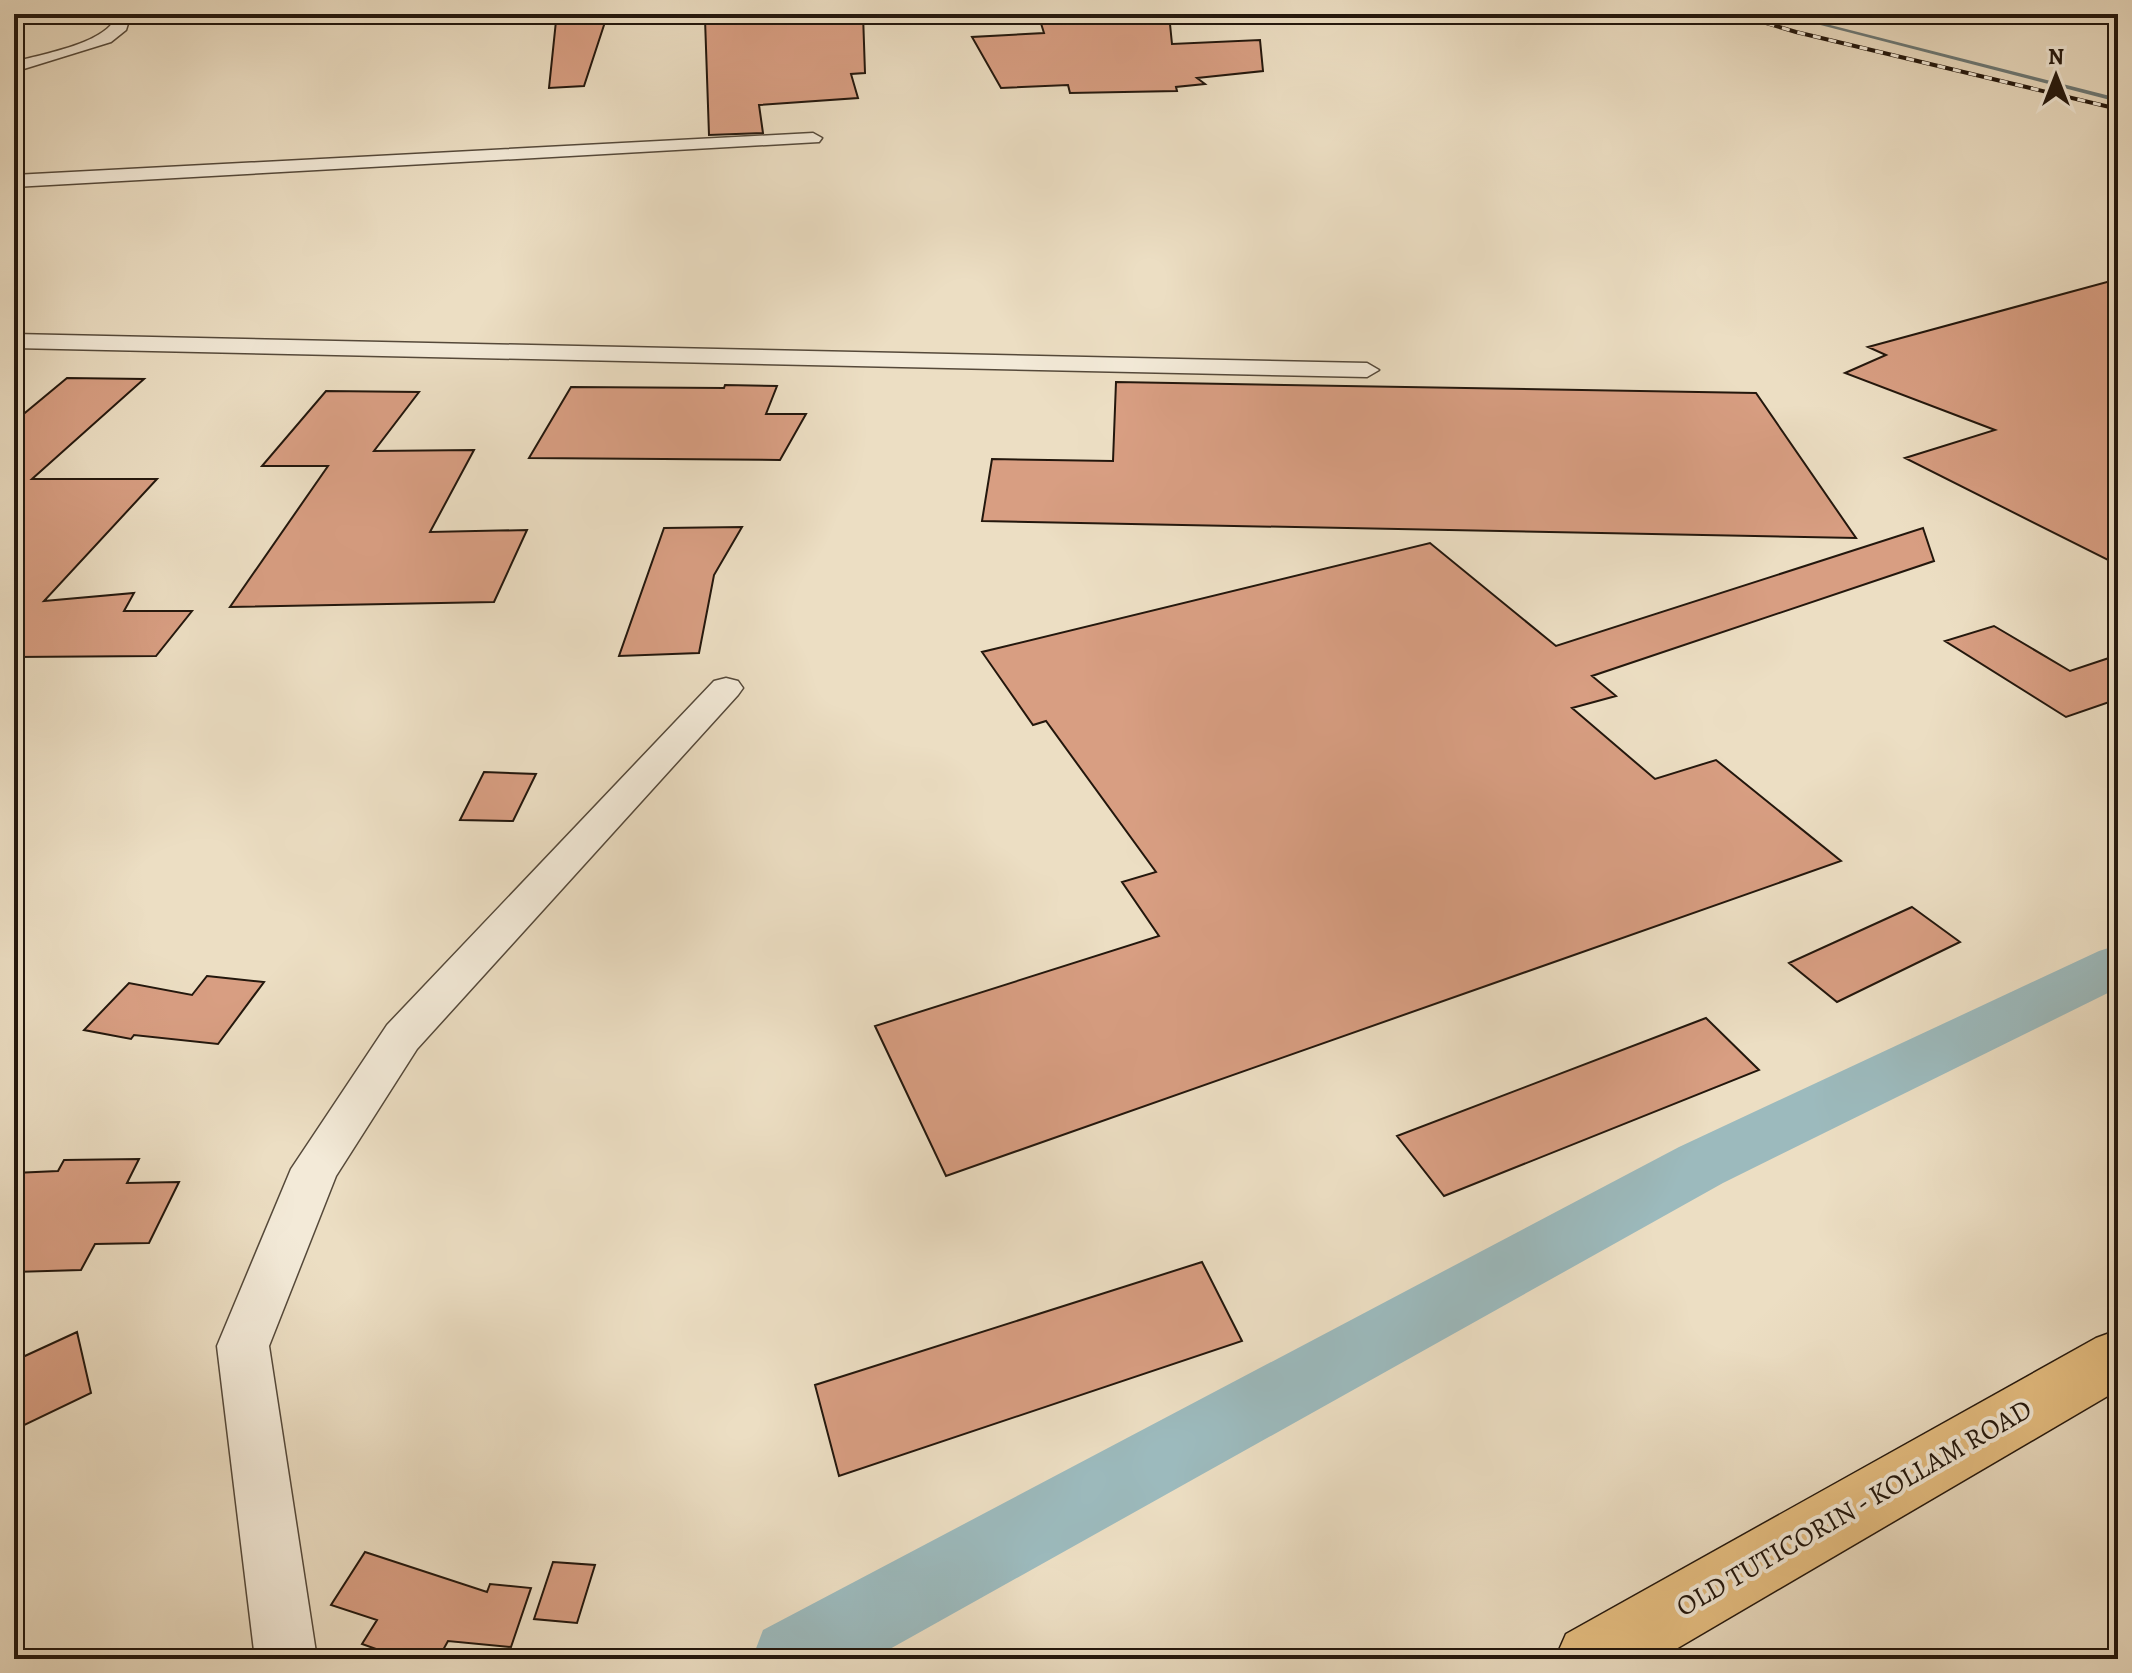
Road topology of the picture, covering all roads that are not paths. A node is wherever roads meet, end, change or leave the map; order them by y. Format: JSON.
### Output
{"nodes":[{"id":1,"x":124,"y":14,"type":"edge"},
{"id":2,"x":2104,"y":14,"type":"edge"},
{"id":3,"x":2118,"y":15,"type":"edge"},
{"id":4,"x":14,"y":67,"type":"edge"},
{"id":5,"x":813,"y":138,"type":"dead end"},
{"id":6,"x":14,"y":181,"type":"edge"},
{"id":7,"x":14,"y":341,"type":"edge"},
{"id":8,"x":1367,"y":370,"type":"dead end"},
{"id":9,"x":726,"y":688,"type":"dead end"},
{"id":10,"x":2118,"y":1358,"type":"edge"},
{"id":11,"x":286,"y":1659,"type":"edge"},
{"id":12,"x":1591,"y":1659,"type":"edge"}],
"edges":[{"from":1,"to":4,"type":"street"},
{"from":2,"to":3,"type":"street"},
{"from":5,"to":6,"type":"street"},
{"from":7,"to":8,"type":"street"},
{"from":9,"to":11,"type":"street"},
{"from":10,"to":12,"type":"main road","name":"OLD TUTICORIN - KOLLAM ROAD"}]}
